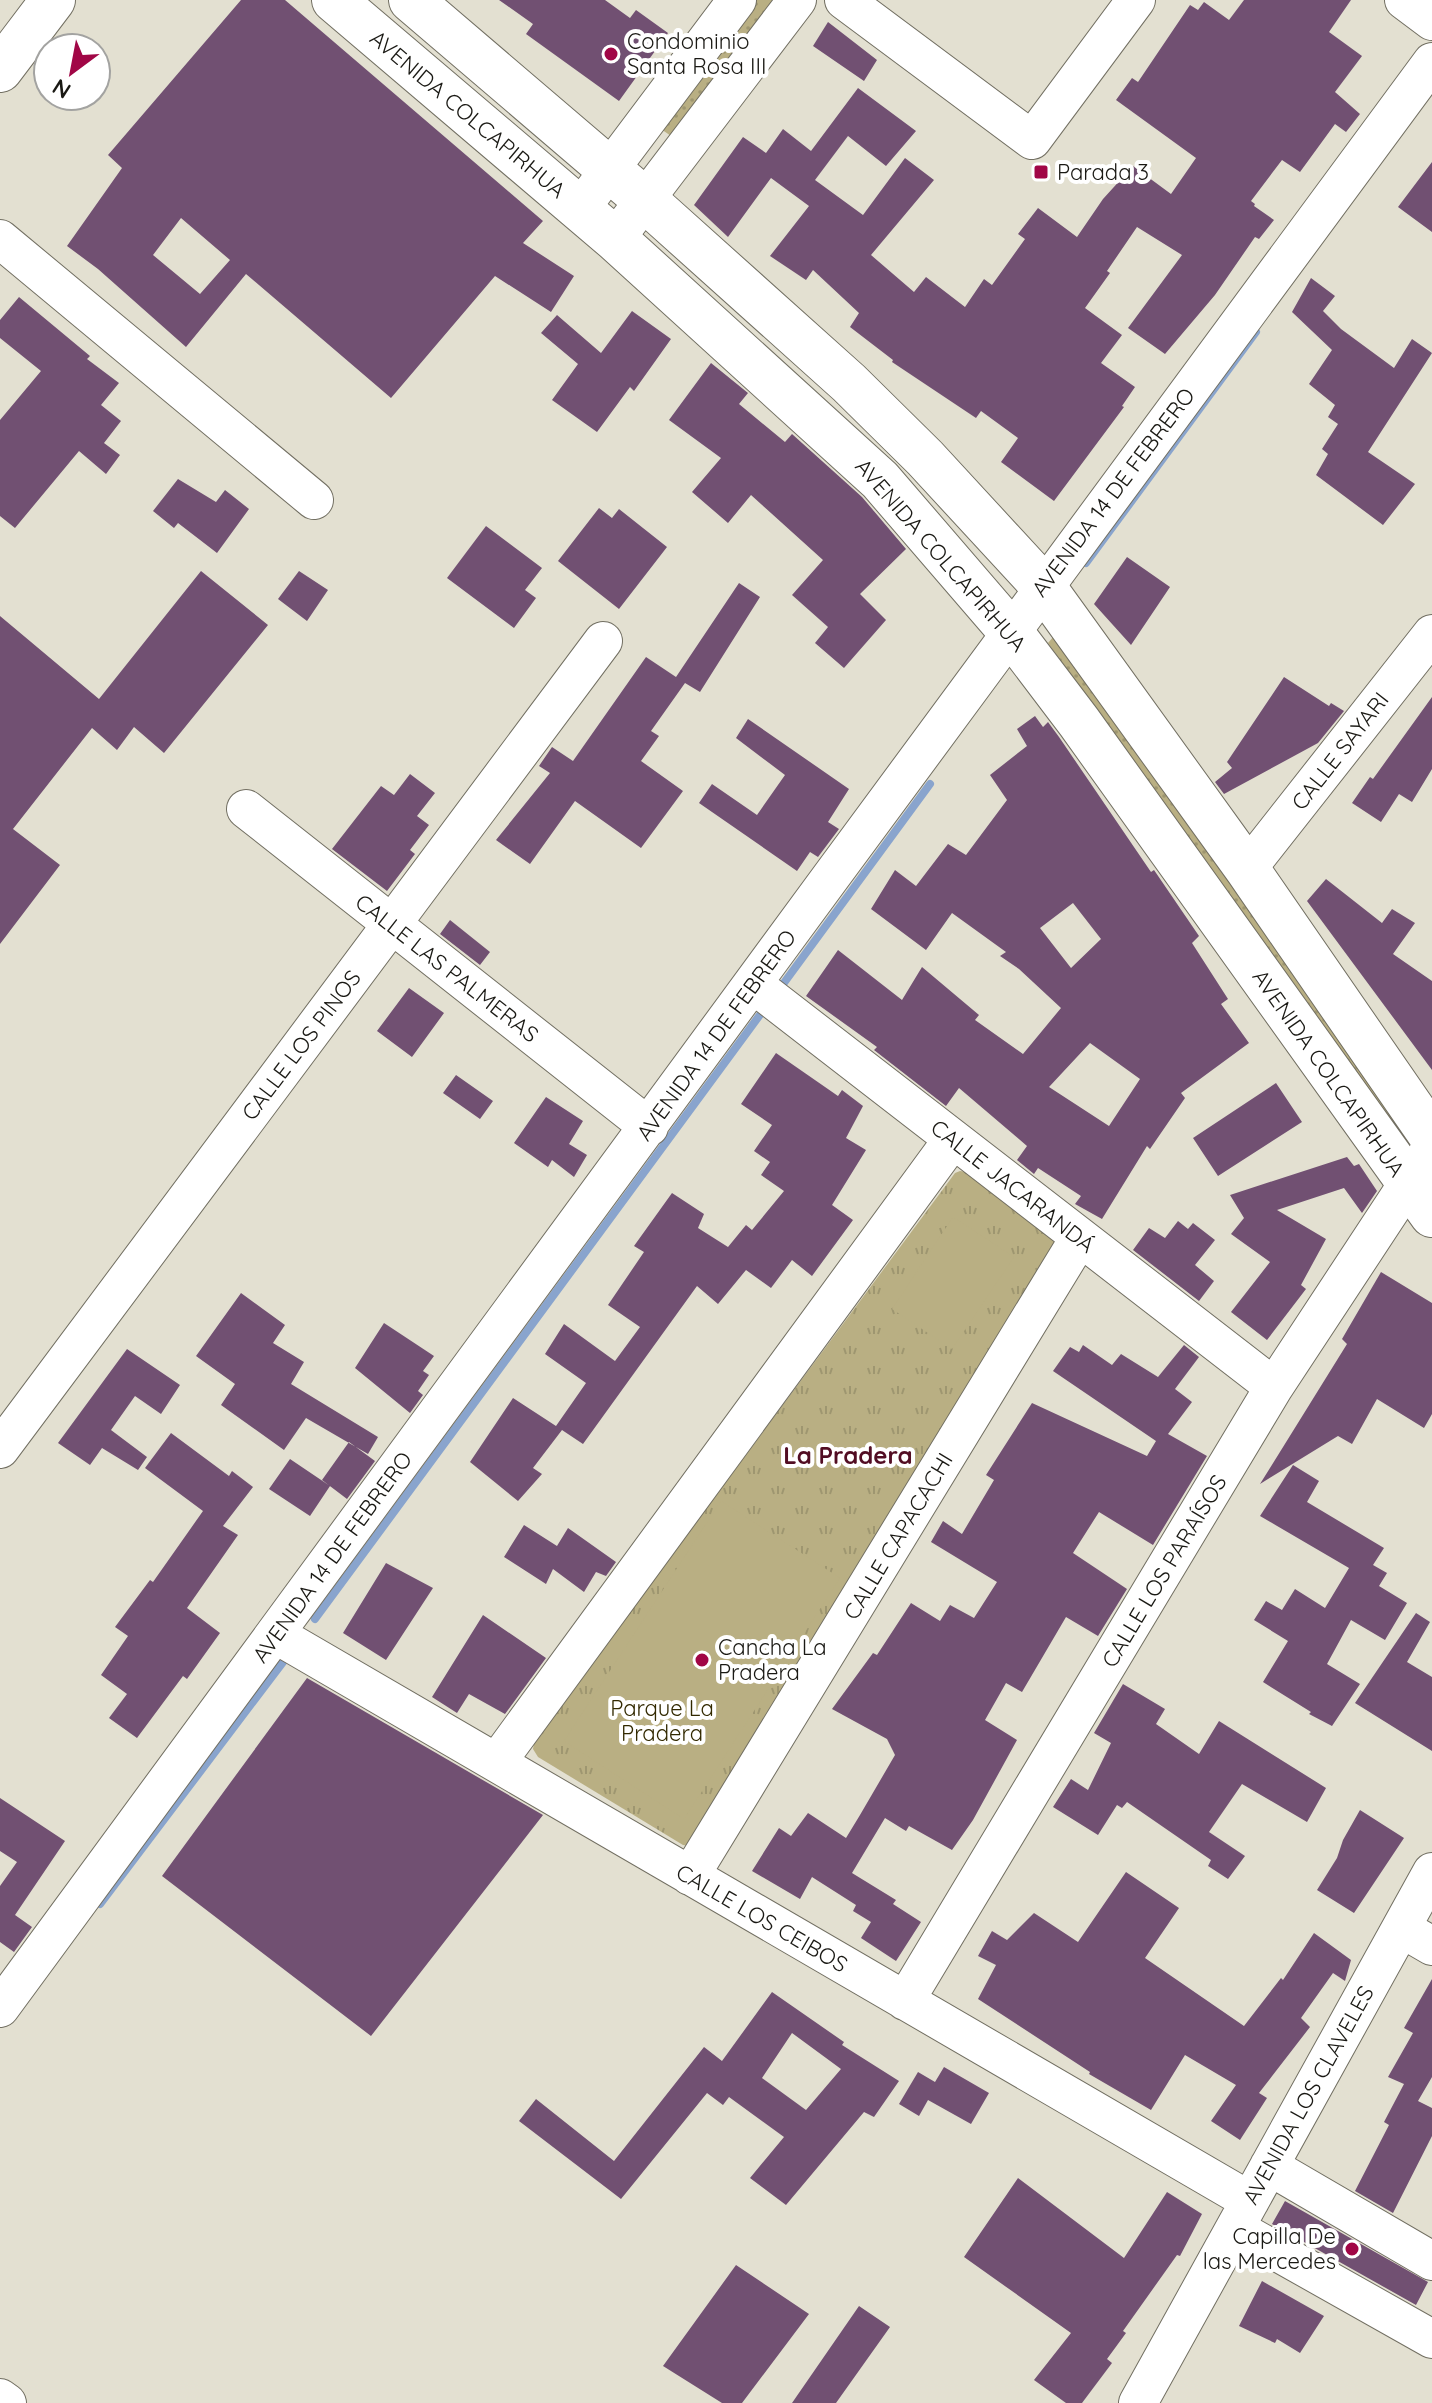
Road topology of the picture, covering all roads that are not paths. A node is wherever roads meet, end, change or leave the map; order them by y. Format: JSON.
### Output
{"nodes":[{"id":1,"x":53,"y":0,"type":"edge"},
{"id":2,"x":334,"y":0,"type":"edge"},
{"id":3,"x":411,"y":0,"type":"edge"},
{"id":4,"x":737,"y":0,"type":"edge"},
{"id":5,"x":797,"y":0,"type":"edge"},
{"id":6,"x":844,"y":0,"type":"edge"},
{"id":7,"x":1136,"y":0,"type":"edge"},
{"id":8,"x":1404,"y":0,"type":"edge"},
{"id":9,"x":1432,"y":21,"type":"edge"},
{"id":10,"x":1432,"y":62,"type":"edge"},
{"id":11,"x":0,"y":70,"type":"edge"},
{"id":12,"x":610,"y":171,"type":"junction"},
{"id":13,"x":645,"y":200,"type":"junction"},
{"id":14,"x":580,"y":209,"type":"junction"},
{"id":15,"x":0,"y":239,"type":"edge"},
{"id":16,"x":615,"y":239,"type":"junction"},
{"id":17,"x":314,"y":500,"type":"dead end"},
{"id":18,"x":1043,"y":586,"type":"junction"},
{"id":19,"x":1010,"y":631,"type":"junction"},
{"id":20,"x":1432,"y":634,"type":"edge"},
{"id":21,"x":603,"y":641,"type":"dead end"},
{"id":22,"x":246,"y":809,"type":"dead end"},
{"id":23,"x":1247,"y":869,"type":"junction"},
{"id":24,"x":391,"y":924,"type":"junction"},
{"id":25,"x":753,"y":984,"type":"junction"},
{"id":26,"x":649,"y":1127,"type":"junction"},
{"id":27,"x":1432,"y":1137,"type":"edge"},
{"id":28,"x":953,"y":1139,"type":"junction"},
{"id":29,"x":1432,"y":1147,"type":"edge"},
{"id":30,"x":1419,"y":1199,"type":"edge"},
{"id":31,"x":1080,"y":1237,"type":"junction"},
{"id":32,"x":1274,"y":1387,"type":"junction"},
{"id":33,"x":0,"y":1449,"type":"edge"},
{"id":34,"x":275,"y":1634,"type":"junction"},
{"id":35,"x":497,"y":1762,"type":"junction"},
{"id":36,"x":1432,"y":1872,"type":"edge"},
{"id":37,"x":690,"y":1876,"type":"junction"},
{"id":38,"x":1416,"y":1937,"type":"edge"},
{"id":39,"x":905,"y":2001,"type":"junction"},
{"id":40,"x":0,"y":2008,"type":"edge"},
{"id":41,"x":1269,"y":2166,"type":"junction"},
{"id":42,"x":1242,"y":2214,"type":"junction"},
{"id":43,"x":1432,"y":2261,"type":"edge"},
{"id":44,"x":1432,"y":2339,"type":"edge"},
{"id":45,"x":0,"y":2398,"type":"edge"},
{"id":46,"x":7,"y":2403,"type":"edge"},
{"id":47,"x":1138,"y":2403,"type":"edge"}],
"edges":[{"from":1,"to":11,"type":"main road"},
{"from":2,"to":14,"type":"main road","name":"AVENIDA COLCAPIRHUA"},
{"from":3,"to":12,"type":"main road"},
{"from":4,"to":12,"type":"street"},
{"from":5,"to":13,"type":"street"},
{"from":6,"to":7,"type":"street"},
{"from":8,"to":9,"type":"street"},
{"from":10,"to":18,"type":"street","name":"AVENIDA 14 DE FEBRERO"},
{"from":12,"to":13,"type":"main road"},
{"from":12,"to":14,"type":"street"},
{"from":13,"to":16,"type":"street"},
{"from":13,"to":18,"type":"main road"},
{"from":14,"to":16,"type":"main road","name":"AVENIDA COLCAPIRHUA"},
{"from":15,"to":17,"type":"street"},
{"from":16,"to":19,"type":"main road","name":"AVENIDA COLCAPIRHUA"},
{"from":18,"to":19,"type":"street","name":"AVENIDA 14 DE FEBRERO"},
{"from":18,"to":23,"type":"main road"},
{"from":19,"to":25,"type":"street","name":"AVENIDA 14 DE FEBRERO"},
{"from":19,"to":30,"type":"main road","name":"AVENIDA COLCAPIRHUA"},
{"from":20,"to":23,"type":"street","name":"CALLE SAYARI"},
{"from":21,"to":24,"type":"street","name":"CALLE LOS PINOS"},
{"from":22,"to":24,"type":"street","name":"CALLE LAS PALMERAS"},
{"from":23,"to":27,"type":"main road"},
{"from":24,"to":26,"type":"street","name":"CALLE LAS PALMERAS"},
{"from":24,"to":33,"type":"street","name":"CALLE LOS PINOS"},
{"from":25,"to":26,"type":"street","name":"AVENIDA 14 DE FEBRERO"},
{"from":25,"to":28,"type":"street","name":"CALLE JACARANDÁ"},
{"from":26,"to":34,"type":"street","name":"AVENIDA 14 DE FEBRERO"},
{"from":28,"to":31,"type":"street","name":"CALLE JACARANDÁ"},
{"from":28,"to":35,"type":"street"},
{"from":29,"to":30,"type":"street","name":"CALLE LOS PARAÍSOS"},
{"from":30,"to":32,"type":"street","name":"CALLE LOS PARAÍSOS"},
{"from":31,"to":32,"type":"street","name":"CALLE JACARANDÁ"},
{"from":31,"to":37,"type":"street","name":"CALLE CAPACACHI"},
{"from":32,"to":39,"type":"street","name":"CALLE LOS PARAÍSOS"},
{"from":34,"to":35,"type":"street","name":"CALLE LOS CEIBOS"},
{"from":34,"to":40,"type":"street","name":"AVENIDA 14 DE FEBRERO"},
{"from":35,"to":37,"type":"street","name":"CALLE LOS CEIBOS"},
{"from":36,"to":38,"type":"street","name":"AVENIDA LOS CLAVELES"},
{"from":37,"to":39,"type":"street","name":"CALLE LOS CEIBOS"},
{"from":38,"to":41,"type":"street","name":"AVENIDA LOS CLAVELES"},
{"from":39,"to":42,"type":"street","name":"CALLE LOS CEIBOS"},
{"from":41,"to":42,"type":"street","name":"AVENIDA LOS CLAVELES"},
{"from":41,"to":43,"type":"street"},
{"from":42,"to":44,"type":"street","name":"CALLE LOS CEIBOS"},
{"from":42,"to":47,"type":"street","name":"AVENIDA LOS CLAVELES"},
{"from":45,"to":46,"type":"street"}]}
